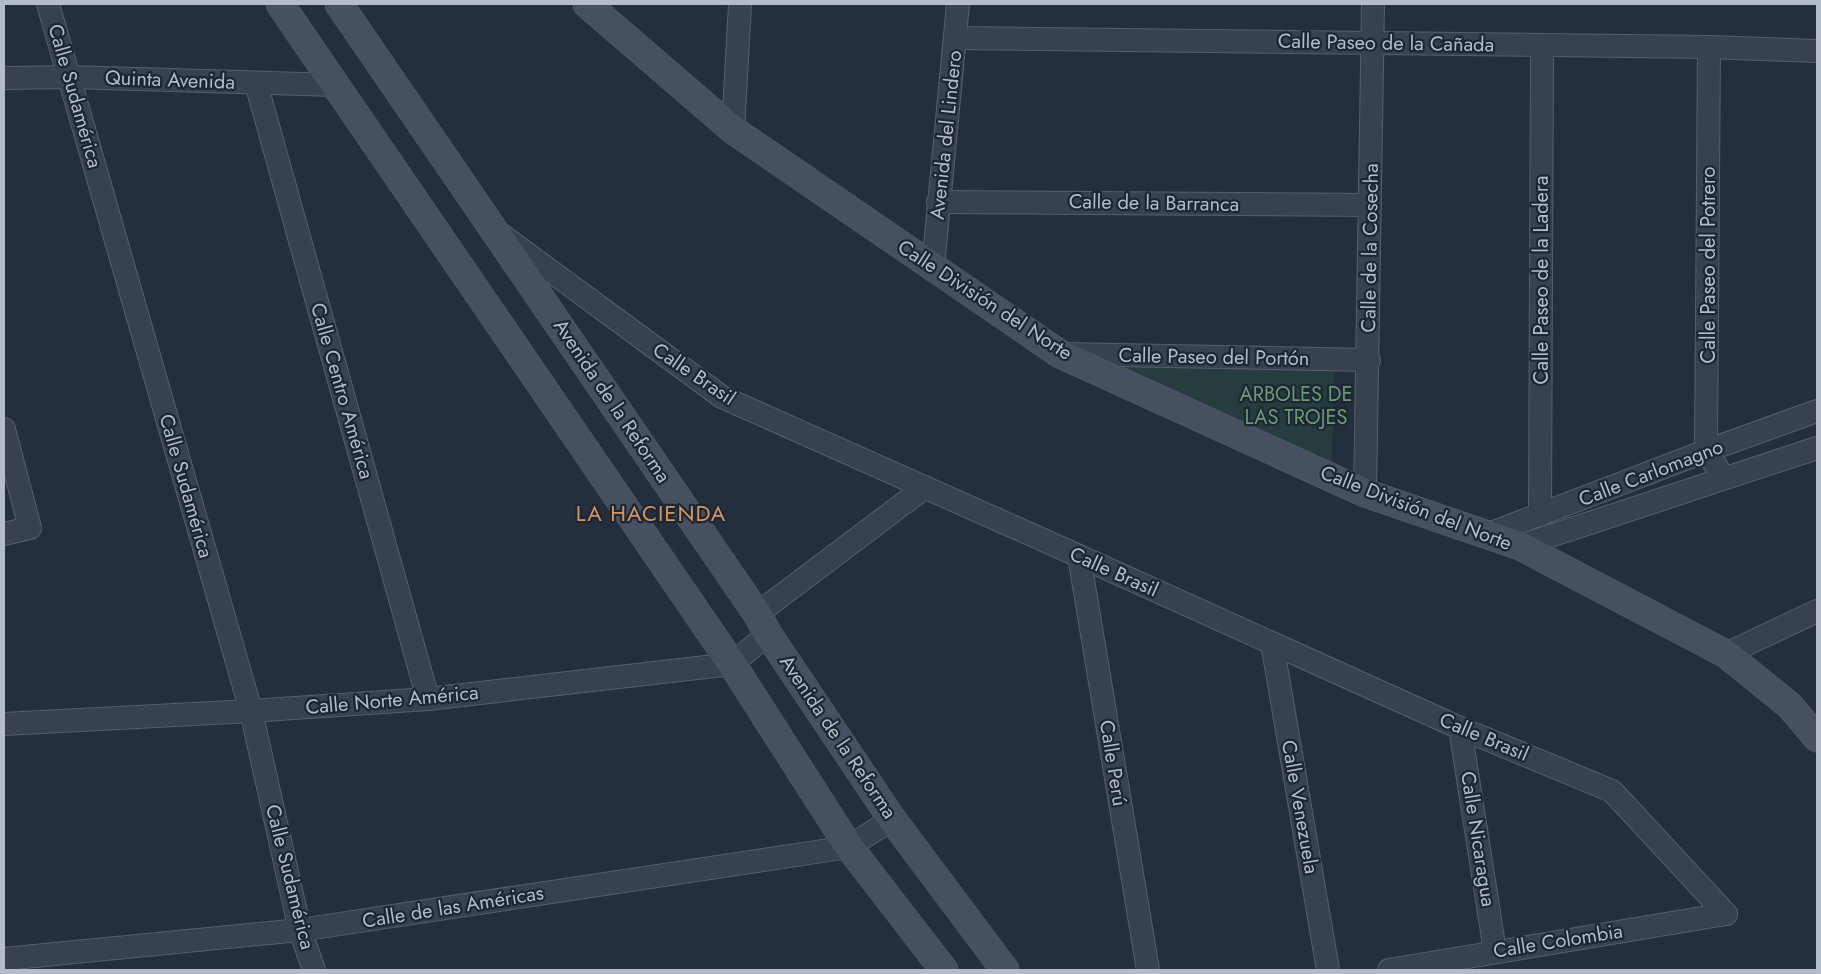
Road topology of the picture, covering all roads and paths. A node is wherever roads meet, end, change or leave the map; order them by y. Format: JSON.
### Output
{"nodes":[{"id":1,"x":48,"y":4,"type":"edge"},
{"id":2,"x":280,"y":4,"type":"edge"},
{"id":3,"x":339,"y":4,"type":"edge"},
{"id":4,"x":587,"y":4,"type":"edge"},
{"id":5,"x":740,"y":4,"type":"edge"},
{"id":6,"x":958,"y":4,"type":"edge"},
{"id":7,"x":1373,"y":4,"type":"edge"},
{"id":8,"x":956,"y":38,"type":"junction"},
{"id":9,"x":1373,"y":43,"type":"junction"},
{"id":10,"x":1542,"y":45,"type":"junction"},
{"id":11,"x":1709,"y":47,"type":"junction"},
{"id":12,"x":1817,"y":51,"type":"edge"},
{"id":13,"x":69,"y":77,"type":"junction"},
{"id":14,"x":4,"y":78,"type":"edge"},
{"id":15,"x":256,"y":83,"type":"junction"},
{"id":16,"x":336,"y":85,"type":"junction"},
{"id":17,"x":733,"y":130,"type":"junction"},
{"id":18,"x":938,"y":202,"type":"junction"},
{"id":19,"x":1370,"y":205,"type":"junction"},
{"id":20,"x":494,"y":230,"type":"junction"},
{"id":21,"x":933,"y":267,"type":"junction"},
{"id":22,"x":1060,"y":354,"type":"junction"},
{"id":23,"x":1368,"y":360,"type":"junction"},
{"id":24,"x":1817,"y":411,"type":"edge"},
{"id":25,"x":4,"y":429,"type":"edge"},
{"id":26,"x":1817,"y":448,"type":"edge"},
{"id":27,"x":1706,"y":451,"type":"junction"},
{"id":28,"x":1724,"y":478,"type":"junction"},
{"id":29,"x":924,"y":488,"type":"junction"},
{"id":30,"x":1365,"y":493,"type":"junction"},
{"id":31,"x":1540,"y":515,"type":"junction"},
{"id":32,"x":4,"y":534,"type":"edge"},
{"id":33,"x":1486,"y":536,"type":"junction"},
{"id":34,"x":1520,"y":546,"type":"junction"},
{"id":35,"x":1079,"y":556,"type":"junction"},
{"id":36,"x":1817,"y":611,"type":"edge"},
{"id":37,"x":762,"y":624,"type":"junction"},
{"id":38,"x":1272,"y":643,"type":"junction"},
{"id":39,"x":1726,"y":654,"type":"junction"},
{"id":40,"x":732,"y":664,"type":"junction"},
{"id":41,"x":428,"y":699,"type":"junction"},
{"id":42,"x":251,"y":711,"type":"junction"},
{"id":43,"x":4,"y":724,"type":"edge"},
{"id":44,"x":1460,"y":728,"type":"junction"},
{"id":45,"x":1817,"y":738,"type":"edge"},
{"id":46,"x":892,"y":819,"type":"junction"},
{"id":47,"x":849,"y":847,"type":"junction"},
{"id":48,"x":1726,"y":914,"type":"joint"},
{"id":49,"x":300,"y":930,"type":"junction"},
{"id":50,"x":1495,"y":951,"type":"junction"},
{"id":51,"x":4,"y":959,"type":"edge"},
{"id":52,"x":314,"y":970,"type":"edge"},
{"id":53,"x":944,"y":970,"type":"edge"},
{"id":54,"x":1005,"y":970,"type":"edge"},
{"id":55,"x":1148,"y":970,"type":"edge"},
{"id":56,"x":1328,"y":970,"type":"edge"},
{"id":57,"x":1389,"y":970,"type":"edge"}],
"edges":[{"from":1,"to":13,"type":"street","name":"Calle Sudamérica"},
{"from":2,"to":16,"type":"main road"},
{"from":3,"to":20,"type":"main road","name":"Avenida de la Reforma"},
{"from":4,"to":17,"type":"main road","name":"Calle División del Norte"},
{"from":5,"to":17,"type":"street"},
{"from":6,"to":8,"type":"street","name":"Avenida del Lindero"},
{"from":7,"to":9,"type":"street","name":"Calle de la Cosecha"},
{"from":8,"to":9,"type":"street","name":"Calle Paseo de la Cañada"},
{"from":8,"to":18,"type":"street","name":"Avenida del Lindero"},
{"from":9,"to":10,"type":"street","name":"Calle Paseo de la Cañada"},
{"from":9,"to":19,"type":"street","name":"Calle de la Cosecha"},
{"from":10,"to":11,"type":"street","name":"Calle Paseo de la Cañada"},
{"from":10,"to":31,"type":"street","name":"Calle Paseo de la Ladera"},
{"from":11,"to":12,"type":"street","name":"Calle Paseo de la Cañada"},
{"from":11,"to":27,"type":"street","name":"Calle Paseo del Potrero"},
{"from":13,"to":14,"type":"street","name":"Quinta Avenida"},
{"from":13,"to":15,"type":"street","name":"Quinta Avenida"},
{"from":13,"to":42,"type":"street","name":"Calle Sudamérica"},
{"from":15,"to":16,"type":"street","name":"Quinta Avenida"},
{"from":15,"to":41,"type":"street","name":"Calle Centro América"},
{"from":16,"to":40,"type":"main road"},
{"from":17,"to":21,"type":"main road","name":"Calle División del Norte"},
{"from":18,"to":19,"type":"street","name":"Calle de la Barranca"},
{"from":18,"to":21,"type":"street","name":"Avenida del Lindero"},
{"from":19,"to":23,"type":"street","name":"Calle de la Cosecha"},
{"from":20,"to":29,"type":"street","name":"Calle Brasil"},
{"from":20,"to":37,"type":"main road","name":"Avenida de la Reforma"},
{"from":21,"to":22,"type":"main road","name":"Calle División del Norte"},
{"from":22,"to":23,"type":"street","name":"Calle Paseo del Portón"},
{"from":22,"to":30,"type":"main road","name":"Calle División del Norte"},
{"from":23,"to":30,"type":"street","name":"Calle de la Cosecha"},
{"from":24,"to":27,"type":"street","name":"Calle Carlomagno"},
{"from":25,"to":32,"type":"street"},
{"from":26,"to":28,"type":"street","name":"Calle Carlomagno"},
{"from":27,"to":28,"type":"street"},
{"from":27,"to":31,"type":"street","name":"Calle Carlomagno"},
{"from":28,"to":34,"type":"street","name":"Calle Carlomagno"},
{"from":29,"to":35,"type":"street","name":"Calle Brasil"},
{"from":29,"to":37,"type":"street"},
{"from":30,"to":33,"type":"main road","name":"Calle División del Norte"},
{"from":31,"to":33,"type":"street","name":"Calle Carlomagno"},
{"from":33,"to":34,"type":"main road","name":"Calle División del Norte"},
{"from":34,"to":39,"type":"main road","name":"Calle División del Norte"},
{"from":35,"to":38,"type":"street","name":"Calle Brasil"},
{"from":35,"to":55,"type":"street","name":"Calle Perú"},
{"from":36,"to":39,"type":"street"},
{"from":37,"to":40,"type":"street"},
{"from":37,"to":46,"type":"main road","name":"Avenida de la Reforma"},
{"from":38,"to":44,"type":"street","name":"Calle Brasil"},
{"from":38,"to":56,"type":"street","name":"Calle Venezuela"},
{"from":39,"to":45,"type":"main road","name":"Calle División del Norte"},
{"from":40,"to":41,"type":"street","name":"Calle Norte América"},
{"from":40,"to":47,"type":"main road"},
{"from":41,"to":42,"type":"street","name":"Calle Norte América"},
{"from":42,"to":43,"type":"street","name":"Calle Norte América"},
{"from":42,"to":49,"type":"street","name":"Calle Sudamérica"},
{"from":44,"to":48,"type":"street","name":"Calle Brasil"},
{"from":44,"to":50,"type":"street","name":"Calle Nicaragua"},
{"from":46,"to":47,"type":"street","name":"Calle de las Américas"},
{"from":46,"to":54,"type":"main road","name":"Avenida de la Reforma"},
{"from":47,"to":49,"type":"street","name":"Calle de las Américas"},
{"from":47,"to":53,"type":"main road"},
{"from":48,"to":50,"type":"street","name":"Calle Colombia"},
{"from":49,"to":51,"type":"street","name":"Calle de las Américas"},
{"from":49,"to":52,"type":"street","name":"Calle Sudamérica"},
{"from":50,"to":57,"type":"street","name":"Calle Colombia"}]}
